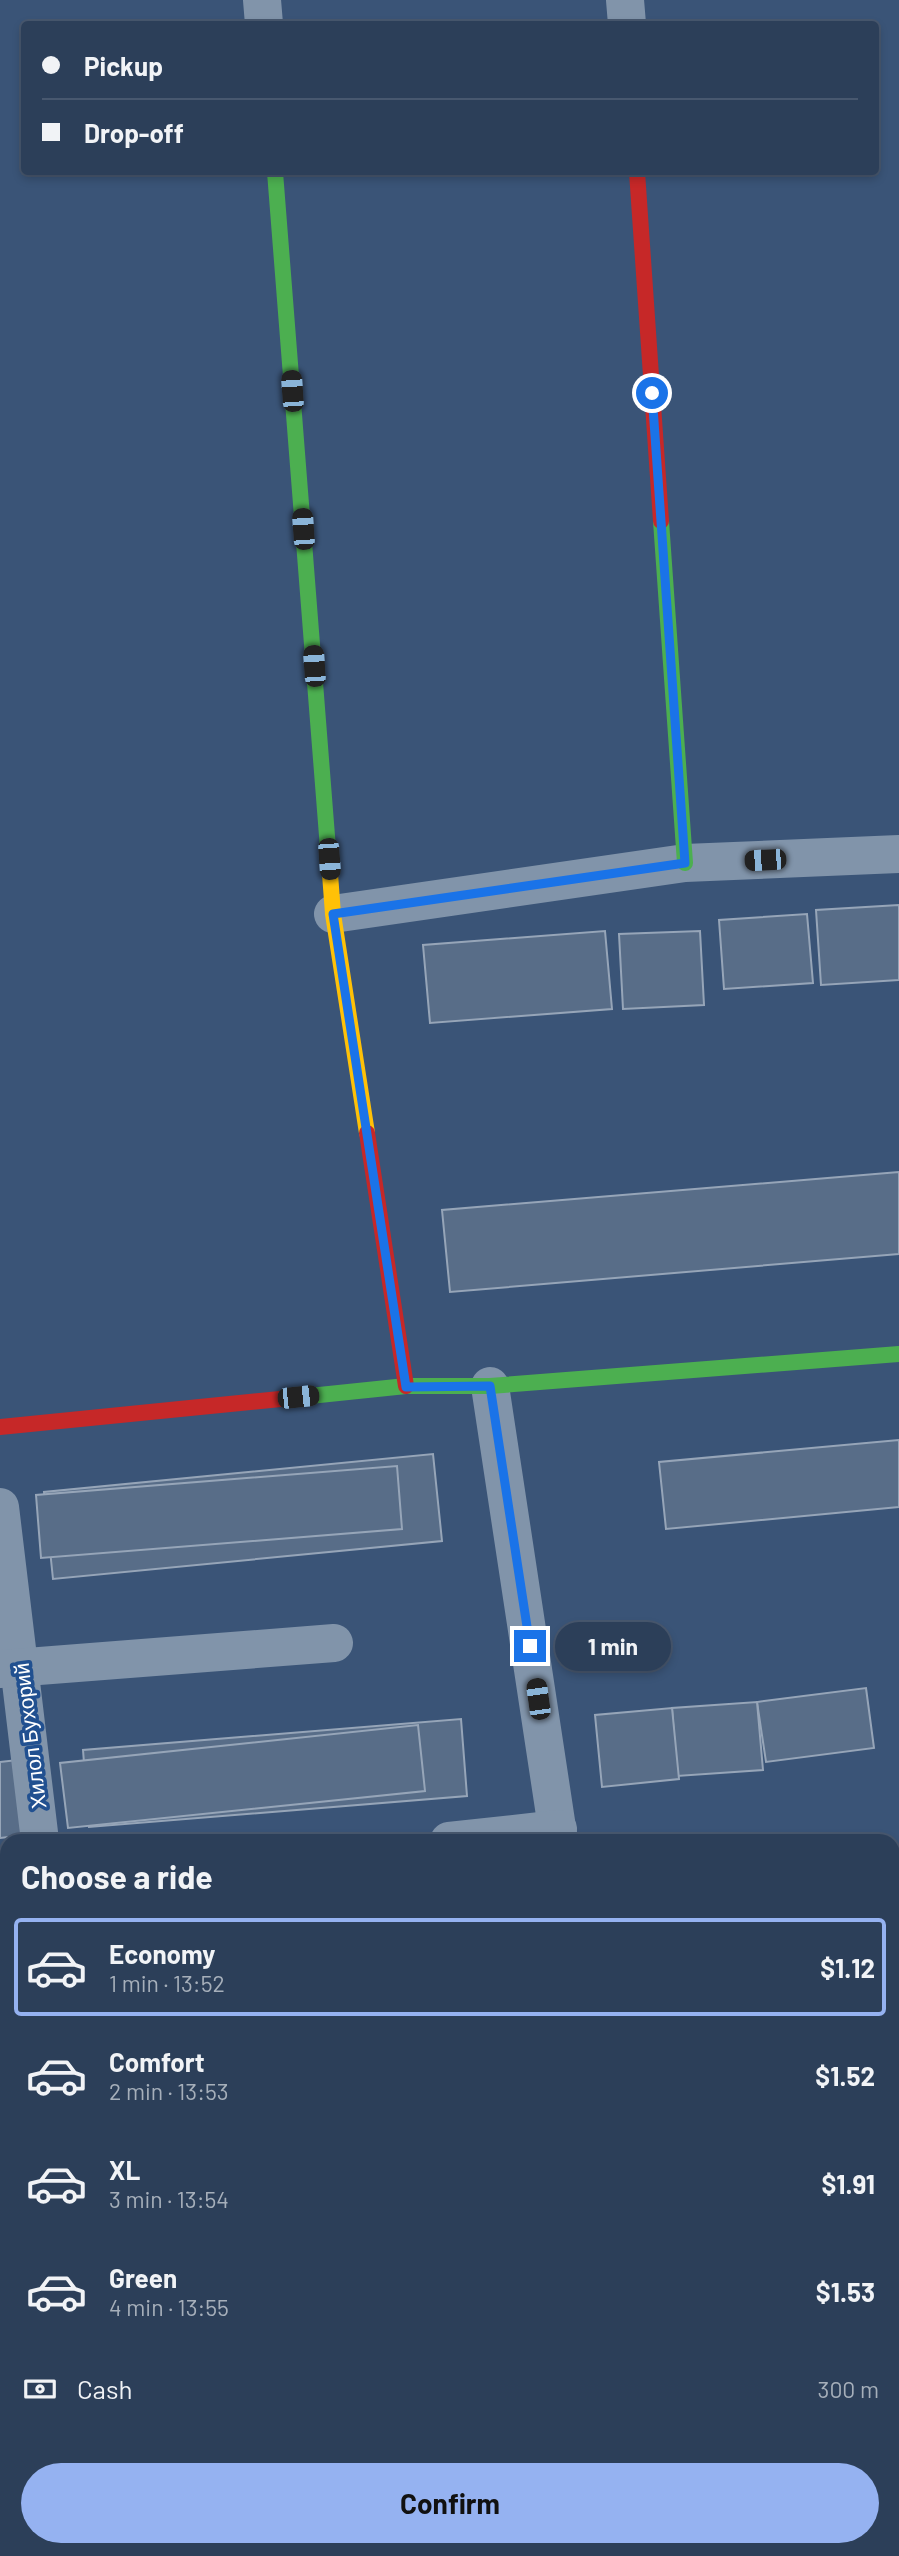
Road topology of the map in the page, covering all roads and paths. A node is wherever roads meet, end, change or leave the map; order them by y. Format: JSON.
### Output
{"nodes":[{"id":1,"x":262,"y":0,"type":"edge"},
{"id":2,"x":625,"y":0,"type":"edge"},
{"id":3,"x":264,"y":21,"type":"edge"},
{"id":4,"x":626,"y":21,"type":"edge"},
{"id":5,"x":275,"y":175,"type":"edge"},
{"id":6,"x":637,"y":175,"type":"edge"},
{"id":7,"x":899,"y":854,"type":"edge"},
{"id":8,"x":685,"y":863,"type":"junction"},
{"id":9,"x":333,"y":914,"type":"junction"},
{"id":10,"x":899,"y":1354,"type":"edge"},
{"id":11,"x":490,"y":1386,"type":"junction"},
{"id":12,"x":406,"y":1387,"type":"junction"},
{"id":13,"x":0,"y":1427,"type":"edge"},
{"id":14,"x":0,"y":1507,"type":"edge"},
{"id":15,"x":334,"y":1643,"type":"dead end"},
{"id":16,"x":10,"y":1668,"type":"edge"},
{"id":17,"x":39,"y":1834,"type":"edge"},
{"id":18,"x":558,"y":1834,"type":"edge"}],
"edges":[{"from":1,"to":3,"type":"street"},
{"from":2,"to":4,"type":"street"},
{"from":5,"to":9,"type":"street"},
{"from":6,"to":8,"type":"street"},
{"from":7,"to":8,"type":"street"},
{"from":8,"to":9,"type":"street"},
{"from":9,"to":12,"type":"street"},
{"from":10,"to":11,"type":"street"},
{"from":11,"to":12,"type":"street"},
{"from":11,"to":18,"type":"street"},
{"from":12,"to":13,"type":"street"},
{"from":14,"to":16,"type":"street","name":"Хилол Бухорий"},
{"from":15,"to":16,"type":"street"},
{"from":16,"to":17,"type":"street","name":"Хилол Бухорий"}]}
